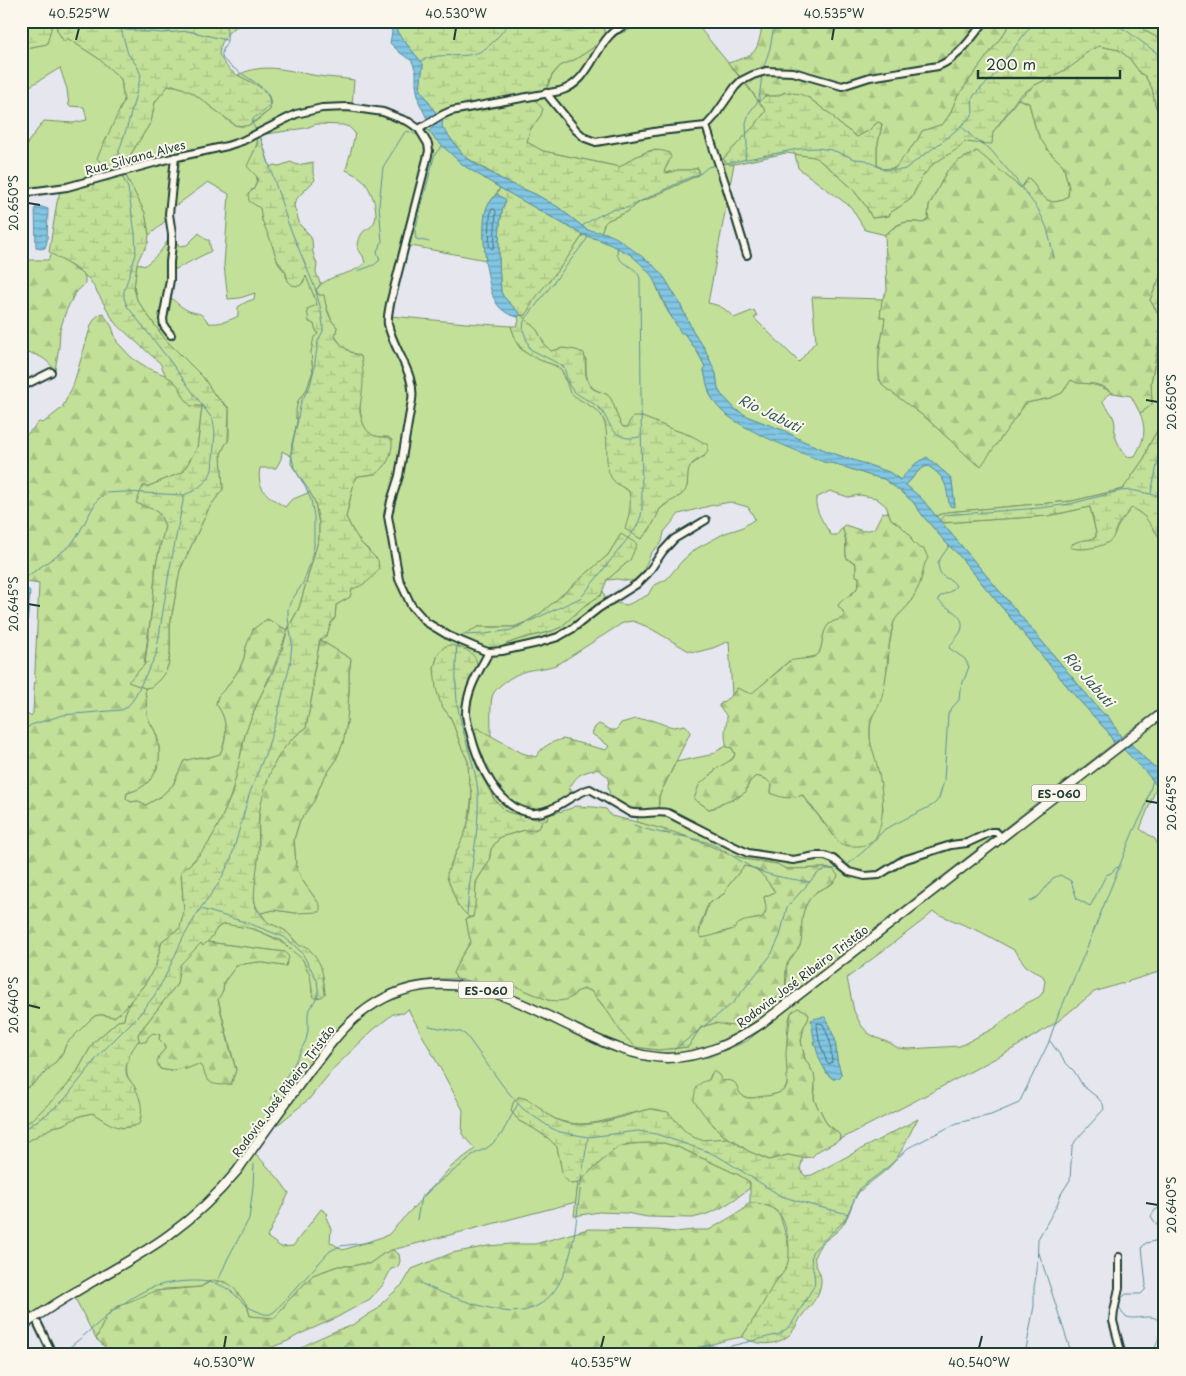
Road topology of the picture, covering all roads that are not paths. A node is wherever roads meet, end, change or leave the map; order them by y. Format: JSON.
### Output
{"nodes":[{"id":1,"x":614,"y":21,"type":"edge"},
{"id":2,"x":637,"y":21,"type":"edge"},
{"id":3,"x":985,"y":21,"type":"edge"},
{"id":4,"x":618,"y":29,"type":"junction"},
{"id":5,"x":546,"y":93,"type":"junction"},
{"id":6,"x":706,"y":126,"type":"junction"},
{"id":7,"x":419,"y":130,"type":"junction"},
{"id":8,"x":175,"y":157,"type":"junction"},
{"id":9,"x":21,"y":193,"type":"edge"},
{"id":10,"x":747,"y":255,"type":"dead end"},
{"id":11,"x":171,"y":335,"type":"dead end"},
{"id":12,"x":51,"y":372,"type":"dead end"},
{"id":13,"x":21,"y":387,"type":"edge"},
{"id":14,"x":706,"y":520,"type":"dead end"},
{"id":15,"x":489,"y":652,"type":"junction"},
{"id":16,"x":1165,"y":711,"type":"edge"},
{"id":17,"x":1002,"y":838,"type":"junction"},
{"id":18,"x":1119,"y":1257,"type":"dead end"},
{"id":19,"x":21,"y":1309,"type":"edge"},
{"id":20,"x":28,"y":1315,"type":"dead end"},
{"id":21,"x":38,"y":1324,"type":"dead end"},
{"id":22,"x":21,"y":1326,"type":"edge"},
{"id":23,"x":53,"y":1355,"type":"edge"},
{"id":24,"x":1122,"y":1355,"type":"edge"}],
"edges":[{"from":1,"to":4,"type":"street"},
{"from":2,"to":4,"type":"street"},
{"from":3,"to":6,"type":"street"},
{"from":4,"to":5,"type":"street"},
{"from":5,"to":6,"type":"street"},
{"from":5,"to":7,"type":"street"},
{"from":6,"to":10,"type":"street"},
{"from":7,"to":8,"type":"street","name":"Rua Silvana Alves"},
{"from":7,"to":15,"type":"street"},
{"from":8,"to":9,"type":"street","name":"Rua Silvana Alves"},
{"from":8,"to":11,"type":"street"},
{"from":12,"to":13,"type":"street"},
{"from":14,"to":15,"type":"street"},
{"from":15,"to":17,"type":"street"},
{"from":16,"to":17,"type":"main road","name":"Rodovia José Ribeiro Tristão","number":"ES-060"},
{"from":17,"to":22,"type":"main road","name":"Rodovia José Ribeiro Tristão","number":"ES-060"},
{"from":18,"to":24,"type":"street"},
{"from":19,"to":20,"type":"street"},
{"from":21,"to":23,"type":"street"}]}
